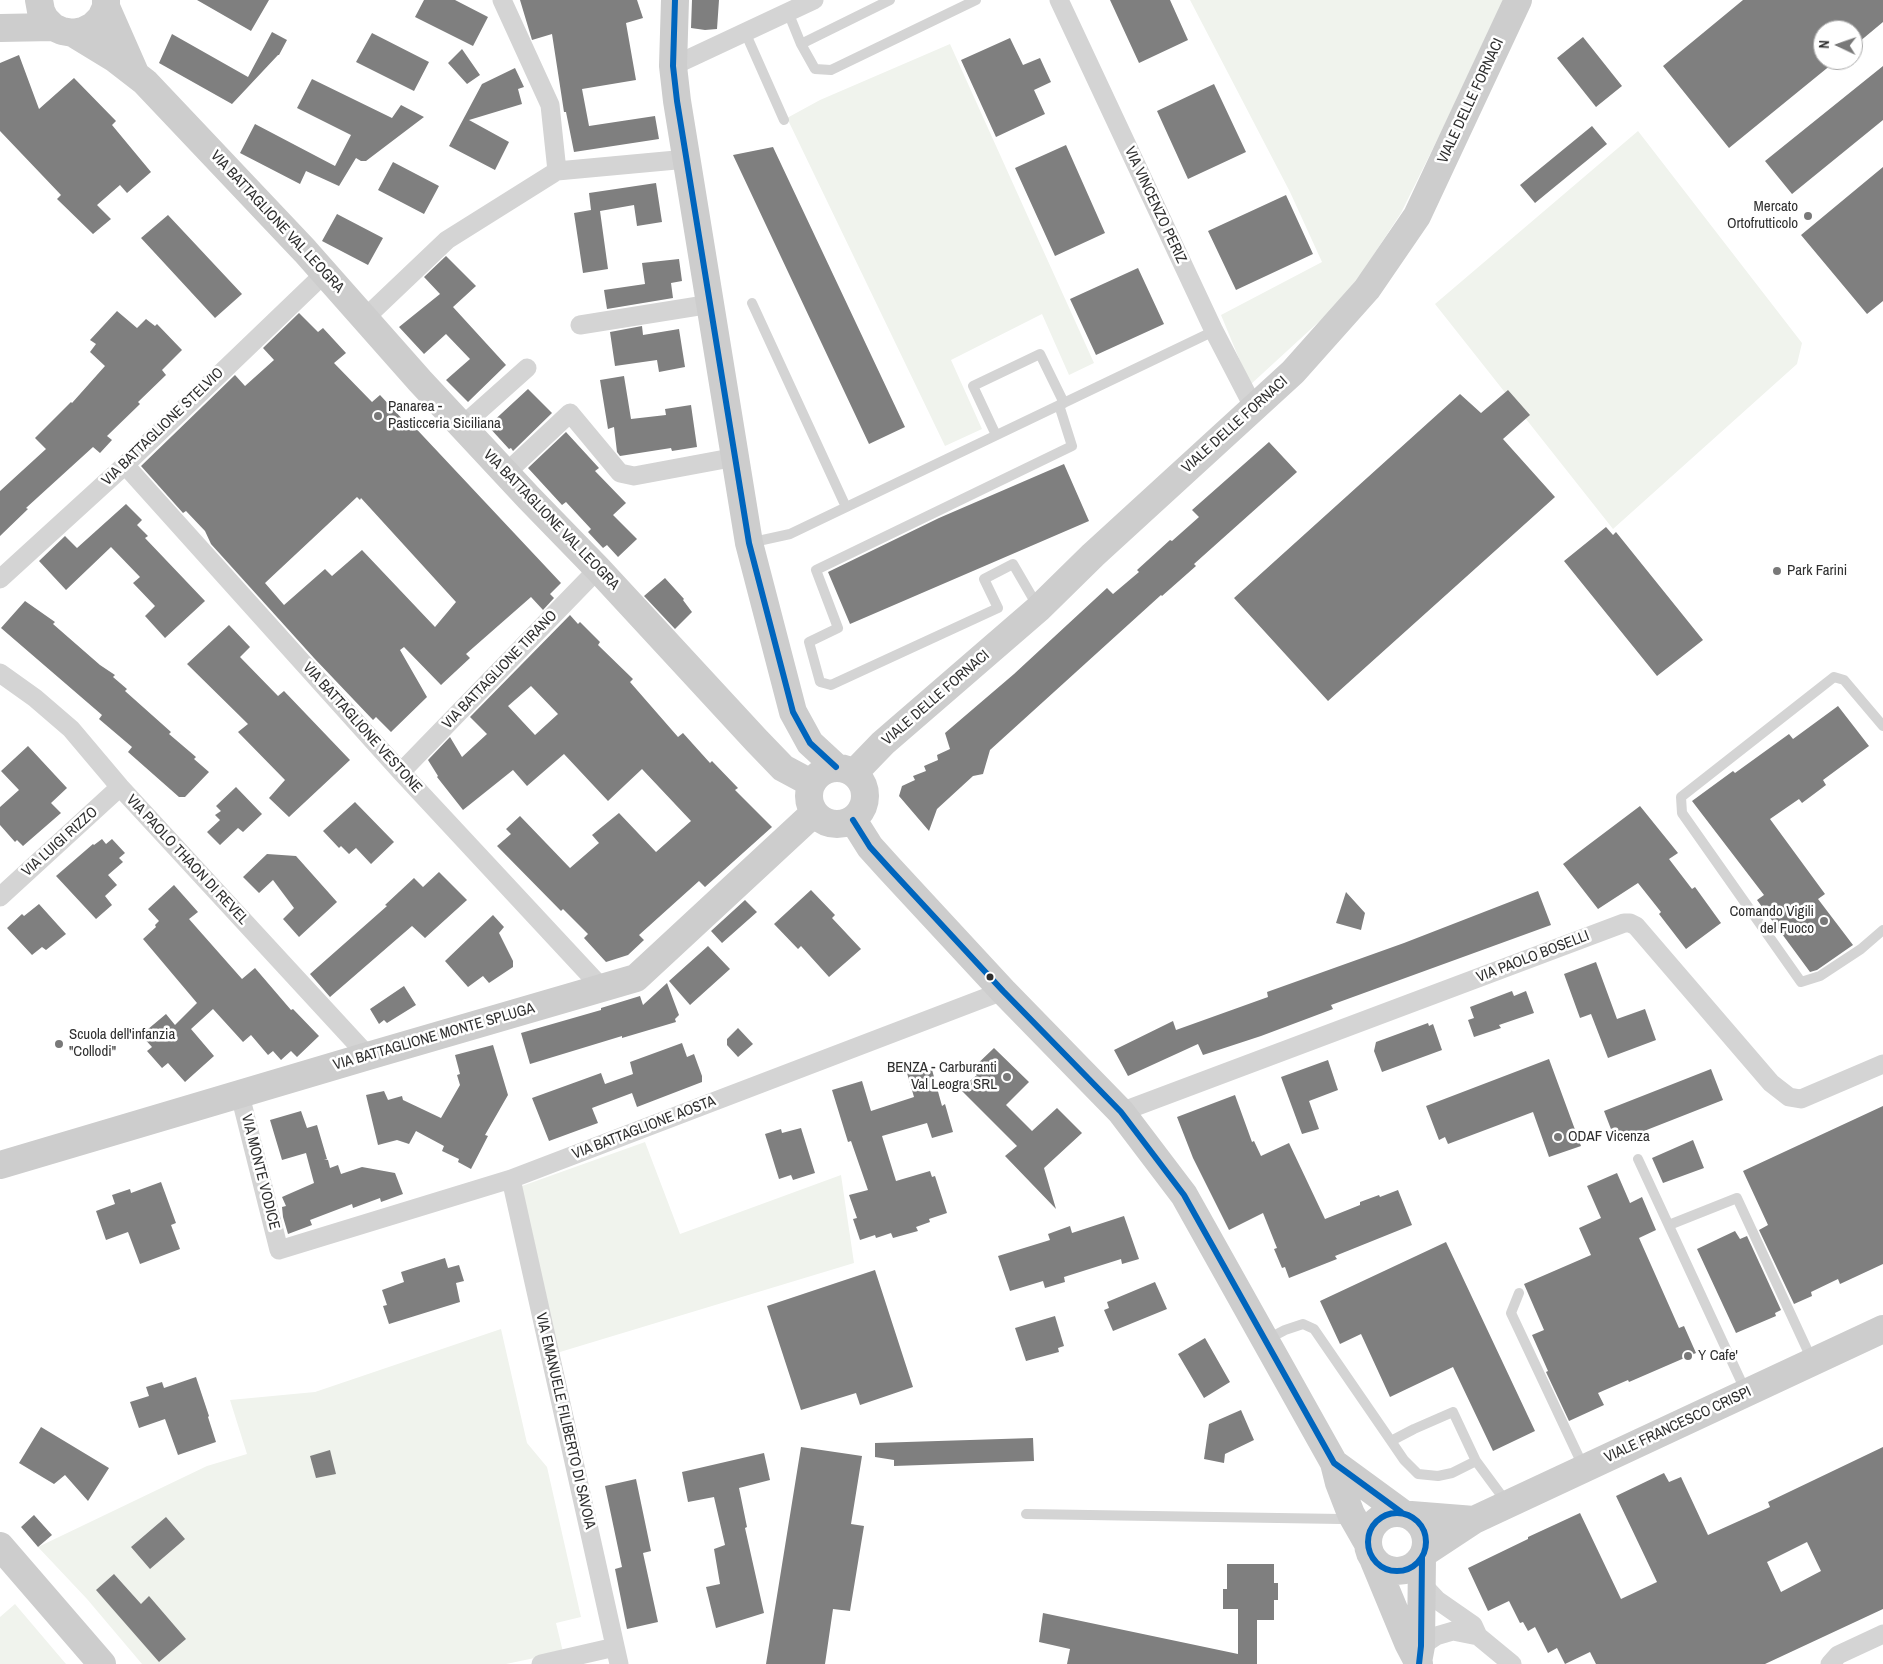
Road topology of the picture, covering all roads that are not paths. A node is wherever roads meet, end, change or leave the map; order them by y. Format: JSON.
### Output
{"nodes":[{"id":1,"x":30,"y":0,"type":"edge"},
{"id":2,"x":39,"y":0,"type":"edge"},
{"id":3,"x":502,"y":0,"type":"edge"},
{"id":4,"x":675,"y":0,"type":"edge"},
{"id":5,"x":890,"y":0,"type":"edge"},
{"id":6,"x":976,"y":0,"type":"edge"},
{"id":7,"x":1059,"y":0,"type":"edge"},
{"id":8,"x":1518,"y":0,"type":"edge"},
{"id":9,"x":106,"y":3,"type":"edge"},
{"id":10,"x":801,"y":4,"type":"edge"},
{"id":11,"x":0,"y":17,"type":"edge"},
{"id":12,"x":0,"y":28,"type":"edge"},
{"id":13,"x":63,"y":30,"type":"junction"},
{"id":14,"x":745,"y":32,"type":"junction"},
{"id":15,"x":801,"y":44,"type":"junction"},
{"id":16,"x":673,"y":66,"type":"junction"},
{"id":17,"x":135,"y":72,"type":"junction"},
{"id":18,"x":784,"y":120,"type":"dead end"},
{"id":19,"x":687,"y":159,"type":"junction"},
{"id":20,"x":557,"y":171,"type":"junction"},
{"id":21,"x":324,"y":273,"type":"junction"},
{"id":22,"x":752,"y":303,"type":"dead end"},
{"id":23,"x":711,"y":304,"type":"junction"},
{"id":24,"x":365,"y":318,"type":"junction"},
{"id":25,"x":580,"y":325,"type":"dead end"},
{"id":26,"x":1214,"y":331,"type":"junction"},
{"id":27,"x":527,"y":368,"type":"dead end"},
{"id":28,"x":1061,"y":404,"type":"junction"},
{"id":29,"x":1254,"y":408,"type":"junction"},
{"id":30,"x":462,"y":426,"type":"junction"},
{"id":31,"x":996,"y":435,"type":"junction"},
{"id":32,"x":736,"y":457,"type":"junction"},
{"id":33,"x":125,"y":465,"type":"junction"},
{"id":34,"x":506,"y":473,"type":"junction"},
{"id":35,"x":846,"y":507,"type":"junction"},
{"id":36,"x":749,"y":544,"type":"junction"},
{"id":37,"x":598,"y":570,"type":"junction"},
{"id":38,"x":0,"y":578,"type":"edge"},
{"id":39,"x":1038,"y":608,"type":"junction"},
{"id":40,"x":0,"y":673,"type":"edge"},
{"id":41,"x":1883,"y":726,"type":"edge"},
{"id":42,"x":845,"y":770,"type":"junction"},
{"id":43,"x":401,"y":772,"type":"junction"},
{"id":44,"x":811,"y":783,"type":"junction"},
{"id":45,"x":120,"y":787,"type":"junction"},
{"id":46,"x":814,"y":813,"type":"junction"},
{"id":47,"x":853,"y":820,"type":"junction"},
{"id":48,"x":0,"y":897,"type":"edge"},
{"id":49,"x":1883,"y":930,"type":"edge"},
{"id":50,"x":602,"y":988,"type":"junction"},
{"id":51,"x":1003,"y":991,"type":"junction"},
{"id":52,"x":368,"y":1056,"type":"junction"},
{"id":53,"x":1883,"y":1064,"type":"edge"},
{"id":54,"x":240,"y":1095,"type":"junction"},
{"id":55,"x":1121,"y":1112,"type":"junction"},
{"id":56,"x":1638,"y":1159,"type":"dead end"},
{"id":57,"x":0,"y":1165,"type":"edge"},
{"id":58,"x":511,"y":1179,"type":"junction"},
{"id":59,"x":1669,"y":1225,"type":"junction"},
{"id":60,"x":279,"y":1250,"type":"joint"},
{"id":61,"x":1519,"y":1293,"type":"dead end"},
{"id":62,"x":1883,"y":1329,"type":"edge"},
{"id":63,"x":1265,"y":1341,"type":"junction"},
{"id":64,"x":1813,"y":1362,"type":"junction"},
{"id":65,"x":1747,"y":1393,"type":"junction"},
{"id":66,"x":1391,"y":1441,"type":"junction"},
{"id":67,"x":1476,"y":1461,"type":"junction"},
{"id":68,"x":1334,"y":1463,"type":"junction"},
{"id":69,"x":1584,"y":1469,"type":"junction"},
{"id":70,"x":1508,"y":1504,"type":"junction"},
{"id":71,"x":1026,"y":1514,"type":"dead end"},
{"id":72,"x":1351,"y":1514,"type":"junction"},
{"id":73,"x":1406,"y":1514,"type":"junction"},
{"id":74,"x":1474,"y":1520,"type":"junction"},
{"id":75,"x":0,"y":1546,"type":"edge"},
{"id":76,"x":1371,"y":1551,"type":"junction"},
{"id":77,"x":1423,"y":1555,"type":"junction"},
{"id":78,"x":1422,"y":1584,"type":"junction"},
{"id":79,"x":1883,"y":1634,"type":"edge"},
{"id":80,"x":1478,"y":1636,"type":"junction"},
{"id":81,"x":617,"y":1655,"type":"edge"},
{"id":82,"x":1419,"y":1657,"type":"edge"},
{"id":83,"x":102,"y":1664,"type":"edge"},
{"id":84,"x":541,"y":1664,"type":"edge"},
{"id":85,"x":1512,"y":1664,"type":"edge"},
{"id":86,"x":1830,"y":1664,"type":"edge"}],
"edges":[{"from":1,"to":11,"type":"street"},
{"from":2,"to":13,"type":"street"},
{"from":3,"to":20,"type":"street"},
{"from":4,"to":16,"type":"street"},
{"from":5,"to":15,"type":"lane"},
{"from":6,"to":15,"type":"lane"},
{"from":7,"to":26,"type":"street","name":"VIA VINCENZO PERIZ"},
{"from":8,"to":29,"type":"street","name":"VIALE DELLE FORNACI"},
{"from":9,"to":13,"type":"street"},
{"from":9,"to":17,"type":"street","name":"VIA BATTAGLIONE VAL LEOGRA"},
{"from":10,"to":14,"type":"street"},
{"from":10,"to":15,"type":"lane"},
{"from":12,"to":13,"type":"street"},
{"from":13,"to":17,"type":"street","name":"VIA BATTAGLIONE VAL LEOGRA"},
{"from":14,"to":16,"type":"street"},
{"from":14,"to":18,"type":"lane"},
{"from":16,"to":19,"type":"street"},
{"from":17,"to":21,"type":"street","name":"VIA BATTAGLIONE VAL LEOGRA"},
{"from":19,"to":20,"type":"street"},
{"from":19,"to":23,"type":"street"},
{"from":20,"to":24,"type":"street"},
{"from":21,"to":24,"type":"street","name":"VIA BATTAGLIONE VAL LEOGRA"},
{"from":21,"to":33,"type":"street","name":"VIA BATTAGLIONE STELVIO"},
{"from":22,"to":35,"type":"lane"},
{"from":23,"to":25,"type":"street"},
{"from":23,"to":32,"type":"street"},
{"from":24,"to":30,"type":"street","name":"VIA BATTAGLIONE VAL LEOGRA"},
{"from":26,"to":28,"type":"lane"},
{"from":26,"to":29,"type":"street","name":"VIA VINCENZO PERIZ"},
{"from":27,"to":30,"type":"street"},
{"from":28,"to":31,"type":"lane"},
{"from":28,"to":31,"type":"lane"},
{"from":28,"to":39,"type":"lane"},
{"from":29,"to":39,"type":"street","name":"VIALE DELLE FORNACI"},
{"from":30,"to":34,"type":"street","name":"VIA BATTAGLIONE VAL LEOGRA"},
{"from":31,"to":35,"type":"lane"},
{"from":32,"to":34,"type":"street"},
{"from":32,"to":36,"type":"street"},
{"from":33,"to":38,"type":"street","name":"VIA BATTAGLIONE STELVIO"},
{"from":33,"to":43,"type":"street","name":"VIA BATTAGLIONE VESTONE"},
{"from":34,"to":37,"type":"street","name":"VIA BATTAGLIONE VAL LEOGRA"},
{"from":35,"to":36,"type":"lane"},
{"from":36,"to":42,"type":"street"},
{"from":37,"to":43,"type":"street","name":"VIA BATTAGLIONE TIRANO"},
{"from":37,"to":44,"type":"street","name":"VIA BATTAGLIONE VAL LEOGRA"},
{"from":39,"to":42,"type":"street","name":"VIALE DELLE FORNACI"},
{"from":40,"to":45,"type":"street","name":"VIA PAOLO THAON DI REVEL"},
{"from":41,"to":49,"type":"lane"},
{"from":42,"to":44,"type":"street"},
{"from":42,"to":47,"type":"street"},
{"from":43,"to":50,"type":"street","name":"VIA BATTAGLIONE VESTONE"},
{"from":44,"to":46,"type":"street"},
{"from":45,"to":48,"type":"street","name":"VIA LUIGI RIZZO"},
{"from":45,"to":52,"type":"street","name":"VIA PAOLO THAON DI REVEL"},
{"from":46,"to":47,"type":"street"},
{"from":46,"to":50,"type":"street","name":"VIA BATTAGLIONE MONTE SPLUGA"},
{"from":47,"to":51,"type":"street"},
{"from":50,"to":52,"type":"street","name":"VIA BATTAGLIONE MONTE SPLUGA"},
{"from":51,"to":55,"type":"street"},
{"from":51,"to":58,"type":"street","name":"VIA BATTAGLIONE AOSTA"},
{"from":52,"to":54,"type":"street","name":"VIA BATTAGLIONE MONTE SPLUGA"},
{"from":53,"to":55,"type":"street","name":"VIA PAOLO BOSELLI"},
{"from":54,"to":57,"type":"street","name":"VIA BATTAGLIONE MONTE SPLUGA"},
{"from":54,"to":60,"type":"street","name":"VIA MONTE VODICE"},
{"from":55,"to":63,"type":"street"},
{"from":56,"to":59,"type":"lane"},
{"from":58,"to":60,"type":"street","name":"VIA BATTAGLIONE AOSTA"},
{"from":58,"to":81,"type":"street","name":"VIA EMANUELE FILIBERTO DI SAVOIA"},
{"from":59,"to":64,"type":"lane"},
{"from":59,"to":65,"type":"lane"},
{"from":61,"to":69,"type":"lane"},
{"from":62,"to":64,"type":"street","name":"VIALE FRANCESCO CRISPI"},
{"from":63,"to":66,"type":"lane"},
{"from":63,"to":68,"type":"street"},
{"from":64,"to":65,"type":"street","name":"VIALE FRANCESCO CRISPI"},
{"from":65,"to":69,"type":"street","name":"VIALE FRANCESCO CRISPI"},
{"from":66,"to":67,"type":"lane"},
{"from":66,"to":67,"type":"lane"},
{"from":67,"to":70,"type":"lane"},
{"from":68,"to":72,"type":"street"},
{"from":68,"to":73,"type":"street"},
{"from":69,"to":70,"type":"street","name":"VIALE FRANCESCO CRISPI"},
{"from":70,"to":74,"type":"street","name":"VIALE FRANCESCO CRISPI"},
{"from":71,"to":72,"type":"lane"},
{"from":72,"to":76,"type":"street"},
{"from":73,"to":74,"type":"street","name":"VIALE FRANCESCO CRISPI"},
{"from":73,"to":76,"type":"street","name":"VIALE FRANCESCO CRISPI"},
{"from":73,"to":77,"type":"street"},
{"from":74,"to":77,"type":"street","name":"VIALE FRANCESCO CRISPI"},
{"from":75,"to":83,"type":"street"},
{"from":76,"to":77,"type":"street","name":"VIALE FRANCESCO CRISPI"},
{"from":76,"to":82,"type":"street"},
{"from":77,"to":78,"type":"street"},
{"from":78,"to":80,"type":"street"},
{"from":78,"to":82,"type":"street"},
{"from":79,"to":86,"type":"street"},
{"from":80,"to":82,"type":"street"},
{"from":80,"to":85,"type":"street"},
{"from":81,"to":84,"type":"street"}]}
